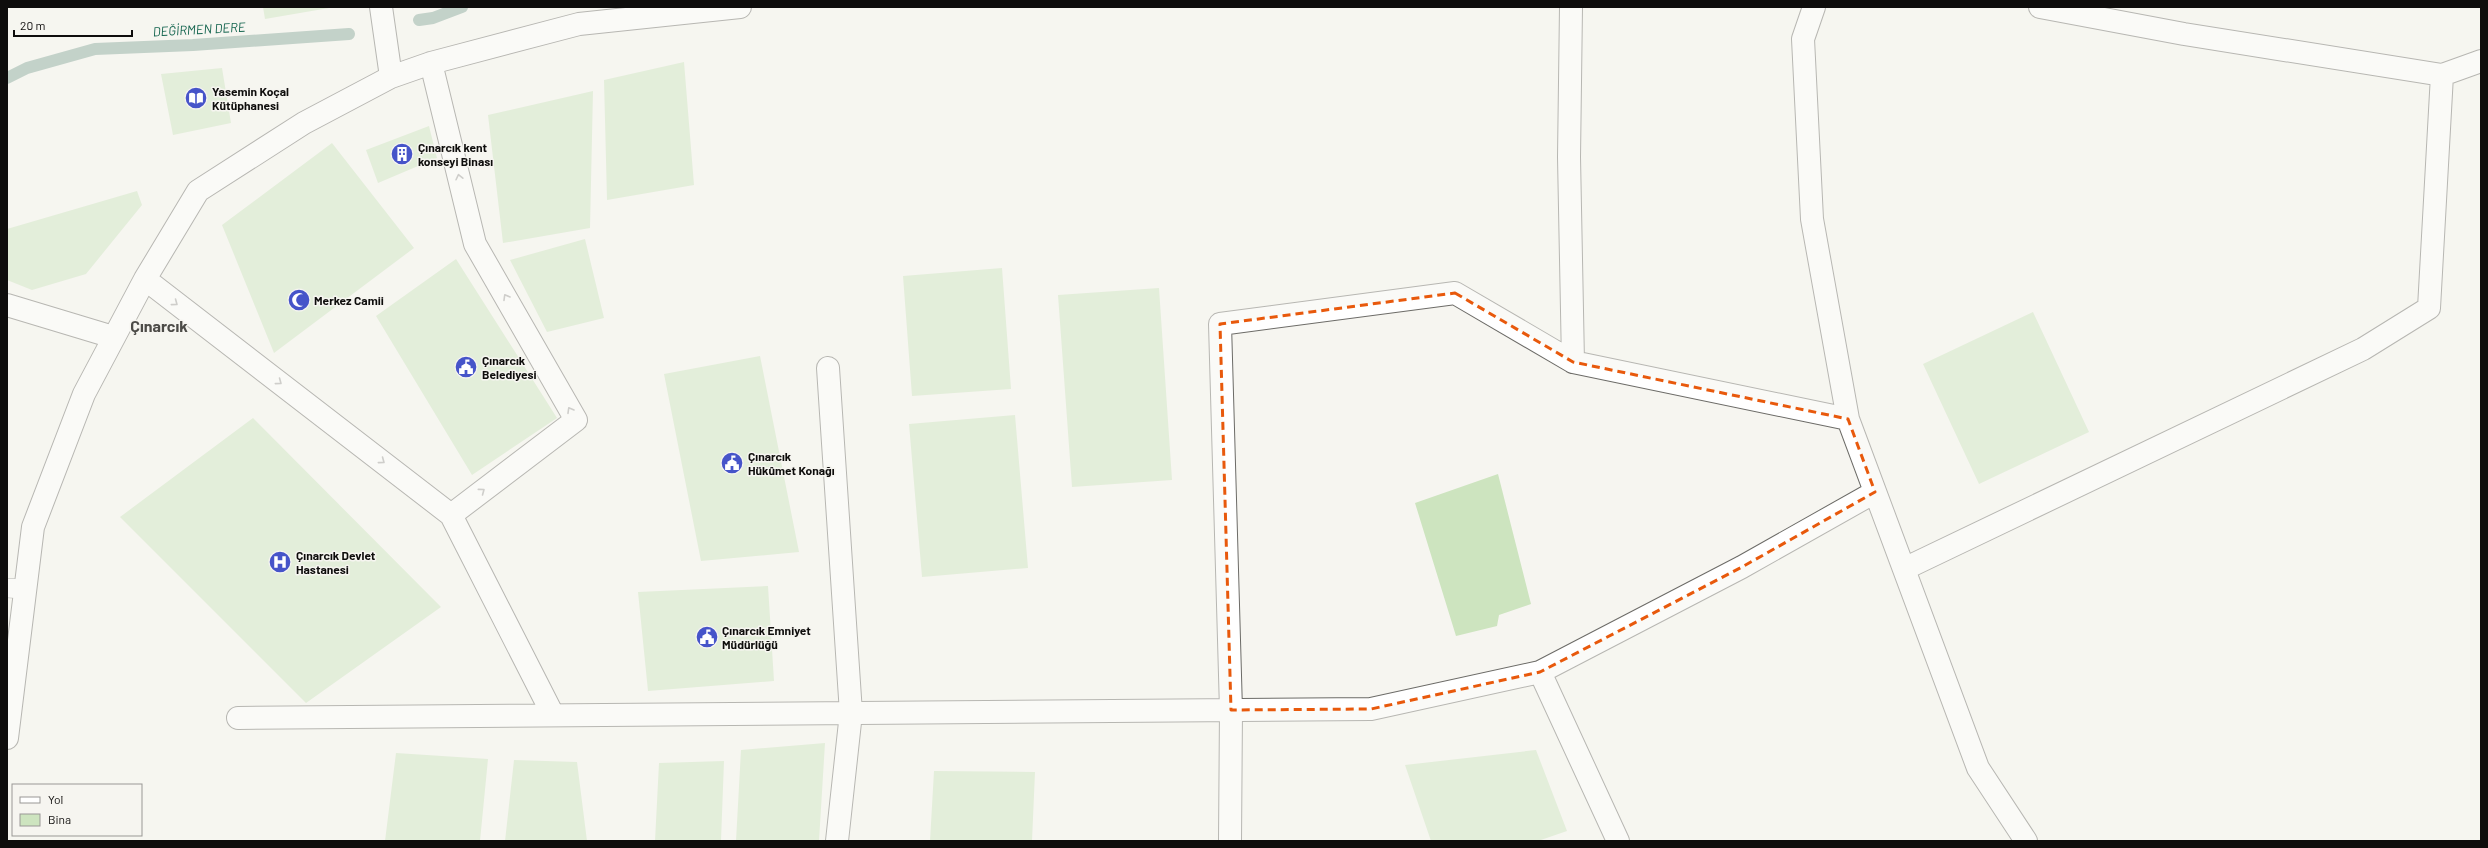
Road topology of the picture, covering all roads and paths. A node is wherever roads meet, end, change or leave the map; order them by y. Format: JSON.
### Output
{"nodes":[{"id":1,"x":381,"y":7,"type":"edge"},
{"id":2,"x":736,"y":7,"type":"edge"},
{"id":3,"x":1571,"y":7,"type":"edge"},
{"id":4,"x":1814,"y":7,"type":"edge"},
{"id":5,"x":2040,"y":7,"type":"edge"},
{"id":6,"x":2481,"y":61,"type":"edge"},
{"id":7,"x":432,"y":63,"type":"junction"},
{"id":8,"x":2442,"y":75,"type":"junction"},
{"id":9,"x":391,"y":77,"type":"junction"},
{"id":10,"x":144,"y":279,"type":"junction"},
{"id":11,"x":7,"y":305,"type":"edge"},
{"id":12,"x":113,"y":337,"type":"junction"},
{"id":13,"x":1573,"y":362,"type":"junction"},
{"id":14,"x":828,"y":368,"type":"dead end"},
{"id":15,"x":1848,"y":419,"type":"junction"},
{"id":16,"x":1875,"y":492,"type":"junction"},
{"id":17,"x":450,"y":515,"type":"junction"},
{"id":18,"x":1904,"y":569,"type":"junction"},
{"id":19,"x":16,"y":589,"type":"edge"},
{"id":20,"x":1540,"y":672,"type":"junction"},
{"id":21,"x":1231,"y":710,"type":"junction"},
{"id":22,"x":851,"y":713,"type":"junction"},
{"id":23,"x":553,"y":715,"type":"junction"},
{"id":24,"x":238,"y":718,"type":"dead end"},
{"id":25,"x":7,"y":738,"type":"edge"},
{"id":26,"x":838,"y":841,"type":"edge"},
{"id":27,"x":1230,"y":841,"type":"edge"},
{"id":28,"x":1618,"y":841,"type":"edge"},
{"id":29,"x":2026,"y":841,"type":"edge"}],
"edges":[{"from":1,"to":9,"type":"street"},
{"from":2,"to":7,"type":"street"},
{"from":3,"to":13,"type":"street"},
{"from":4,"to":15,"type":"street"},
{"from":5,"to":8,"type":"street"},
{"from":6,"to":8,"type":"street"},
{"from":7,"to":9,"type":"street"},
{"from":17,"to":7,"type":"street","one_way":true},
{"from":8,"to":18,"type":"street"},
{"from":9,"to":10,"type":"street"},
{"from":10,"to":12,"type":"street"},
{"from":10,"to":17,"type":"street","one_way":true},
{"from":11,"to":12,"type":"street"},
{"from":12,"to":19,"type":"street"},
{"from":13,"to":15,"type":"street"},
{"from":13,"to":21,"type":"street"},
{"from":14,"to":22,"type":"street"},
{"from":15,"to":16,"type":"street"},
{"from":16,"to":18,"type":"street"},
{"from":16,"to":20,"type":"street"},
{"from":17,"to":23,"type":"street"},
{"from":18,"to":29,"type":"street"},
{"from":19,"to":25,"type":"street"},
{"from":20,"to":21,"type":"street"},
{"from":20,"to":28,"type":"street"},
{"from":21,"to":22,"type":"street"},
{"from":21,"to":27,"type":"street"},
{"from":22,"to":23,"type":"street"},
{"from":22,"to":26,"type":"street"},
{"from":23,"to":24,"type":"street"}]}
